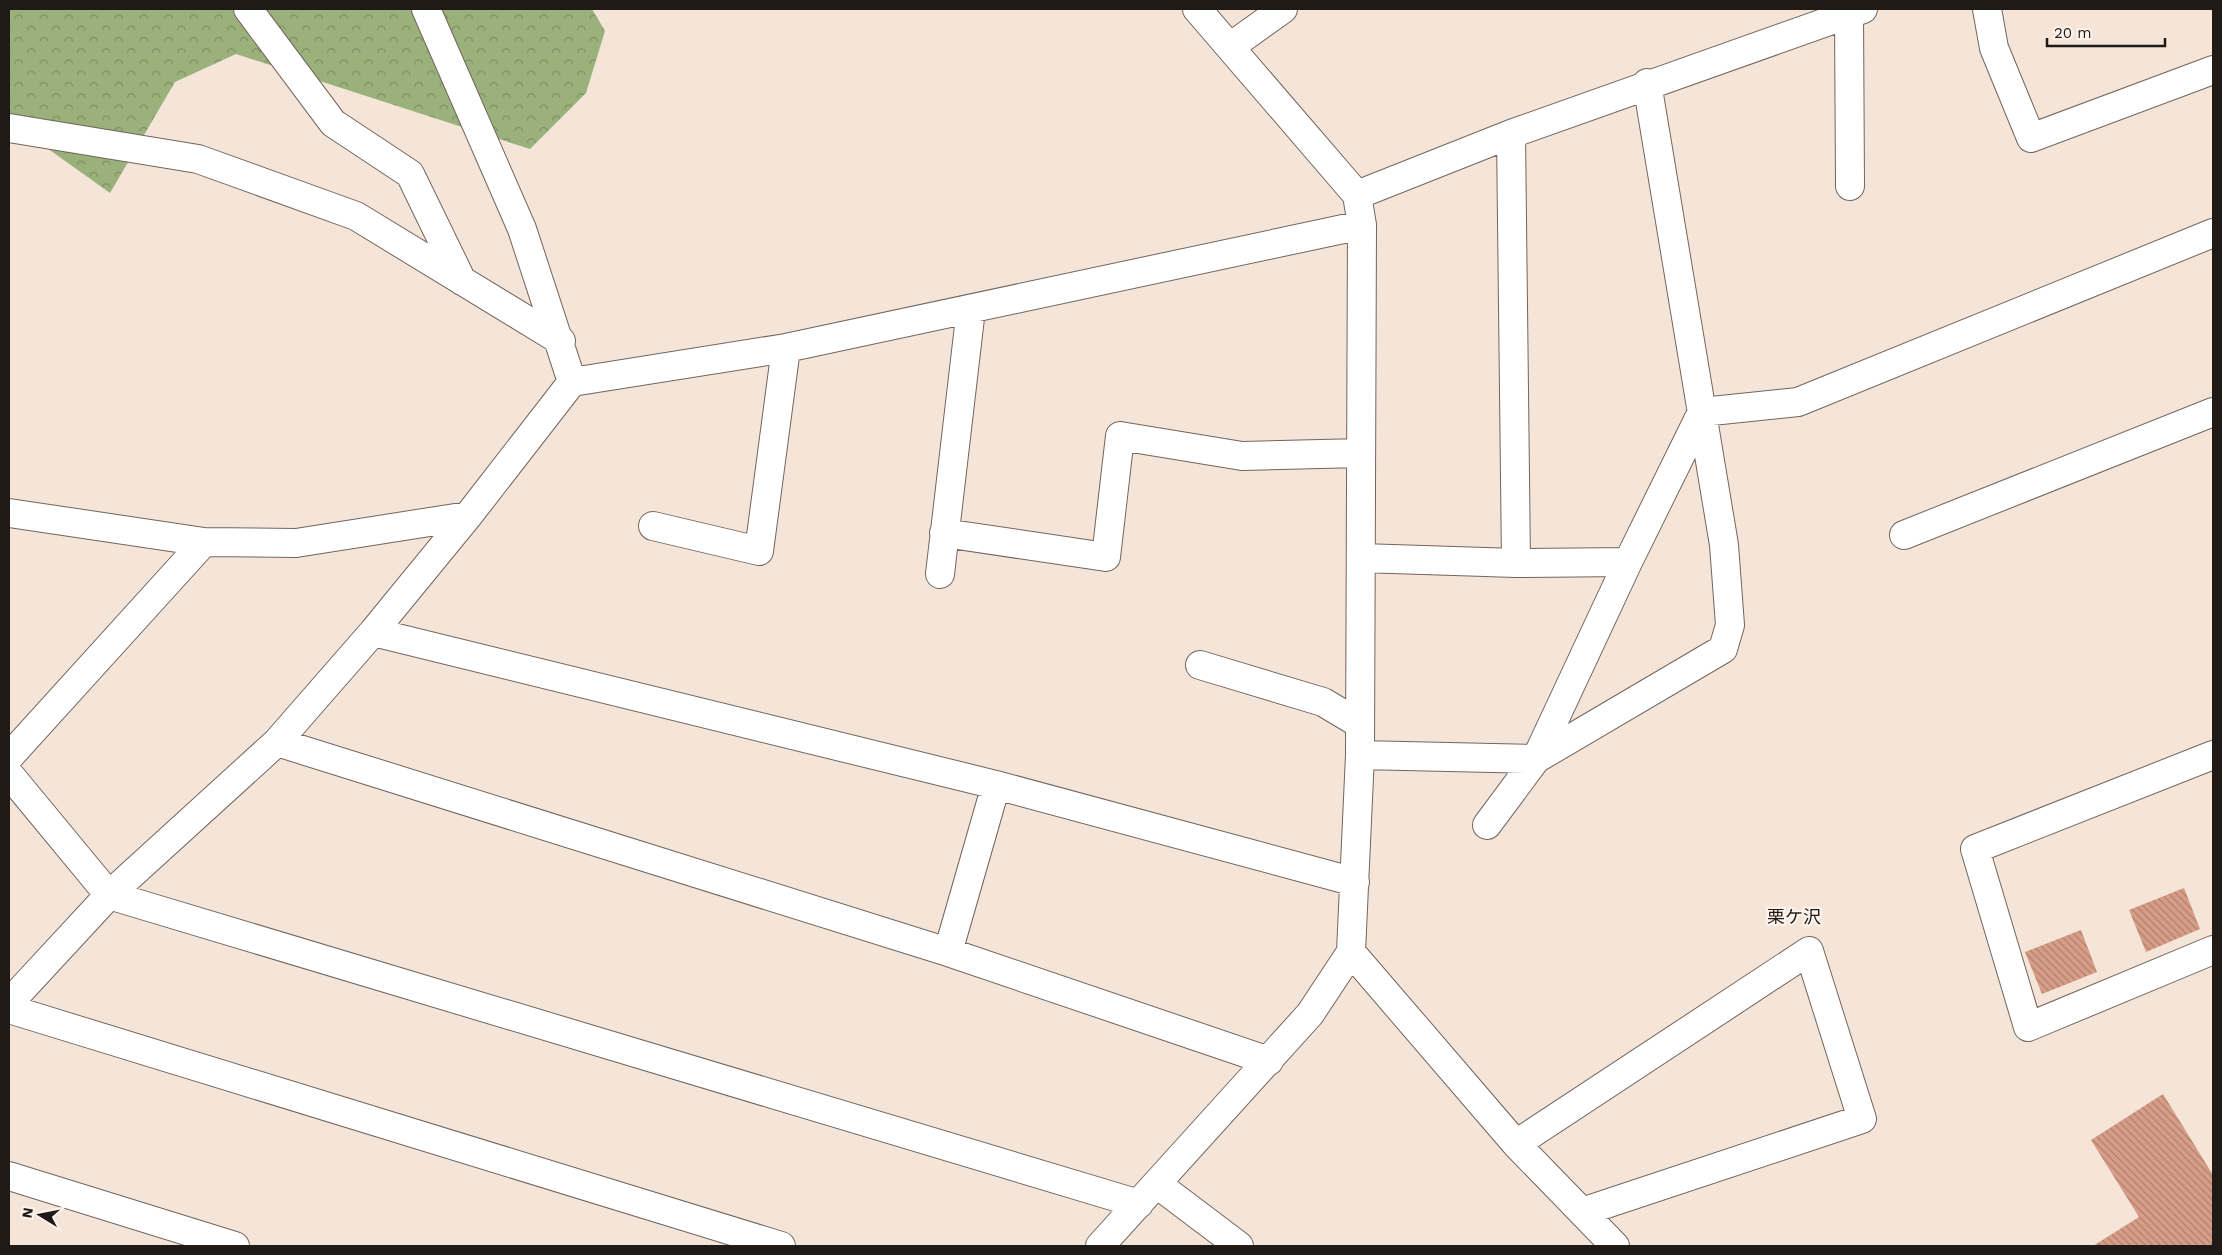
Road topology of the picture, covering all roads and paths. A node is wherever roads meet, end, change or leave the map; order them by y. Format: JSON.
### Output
{"nodes":[{"id":1,"x":248,"y":9,"type":"edge"},
{"id":2,"x":426,"y":9,"type":"edge"},
{"id":3,"x":1197,"y":9,"type":"edge"},
{"id":4,"x":1283,"y":9,"type":"edge"},
{"id":5,"x":1987,"y":9,"type":"edge"},
{"id":6,"x":1856,"y":11,"type":"edge"},
{"id":7,"x":1230,"y":47,"type":"junction"},
{"id":8,"x":2213,"y":70,"type":"edge"},
{"id":9,"x":1647,"y":83,"type":"junction"},
{"id":10,"x":9,"y":128,"type":"edge"},
{"id":11,"x":1511,"y":134,"type":"junction"},
{"id":12,"x":1850,"y":186,"type":"dead end"},
{"id":13,"x":1357,"y":195,"type":"junction"},
{"id":14,"x":1362,"y":225,"type":"junction"},
{"id":15,"x":2213,"y":233,"type":"edge"},
{"id":16,"x":462,"y":281,"type":"junction"},
{"id":17,"x":971,"y":309,"type":"junction"},
{"id":18,"x":561,"y":341,"type":"junction"},
{"id":19,"x":786,"y":348,"type":"junction"},
{"id":20,"x":572,"y":382,"type":"junction"},
{"id":21,"x":1702,"y":412,"type":"junction"},
{"id":22,"x":2213,"y":412,"type":"edge"},
{"id":23,"x":1362,"y":453,"type":"junction"},
{"id":24,"x":9,"y":514,"type":"edge"},
{"id":25,"x":468,"y":516,"type":"junction"},
{"id":26,"x":653,"y":526,"type":"dead end"},
{"id":27,"x":944,"y":532,"type":"junction"},
{"id":28,"x":1904,"y":536,"type":"dead end"},
{"id":29,"x":204,"y":542,"type":"junction"},
{"id":30,"x":1361,"y":558,"type":"junction"},
{"id":31,"x":1628,"y":562,"type":"junction"},
{"id":32,"x":1516,"y":563,"type":"junction"},
{"id":33,"x":940,"y":574,"type":"dead end"},
{"id":34,"x":373,"y":632,"type":"junction"},
{"id":35,"x":1200,"y":665,"type":"dead end"},
{"id":36,"x":1360,"y":724,"type":"junction"},
{"id":37,"x":277,"y":742,"type":"junction"},
{"id":38,"x":1360,"y":755,"type":"junction"},
{"id":39,"x":2213,"y":755,"type":"edge"},
{"id":40,"x":9,"y":757,"type":"edge"},
{"id":41,"x":1536,"y":759,"type":"junction"},
{"id":42,"x":9,"y":774,"type":"edge"},
{"id":43,"x":996,"y":785,"type":"junction"},
{"id":44,"x":1488,"y":825,"type":"dead end"},
{"id":45,"x":1355,"y":882,"type":"junction"},
{"id":46,"x":109,"y":895,"type":"junction"},
{"id":47,"x":2213,"y":950,"type":"edge"},
{"id":48,"x":948,"y":952,"type":"junction"},
{"id":49,"x":1351,"y":952,"type":"junction"},
{"id":50,"x":9,"y":1002,"type":"edge"},
{"id":51,"x":9,"y":1008,"type":"edge"},
{"id":52,"x":1270,"y":1061,"type":"junction"},
{"id":53,"x":1516,"y":1144,"type":"junction"},
{"id":54,"x":9,"y":1176,"type":"edge"},
{"id":55,"x":1157,"y":1184,"type":"junction"},
{"id":56,"x":1139,"y":1204,"type":"junction"},
{"id":57,"x":1582,"y":1212,"type":"junction"},
{"id":58,"x":235,"y":1246,"type":"edge"},
{"id":59,"x":780,"y":1246,"type":"edge"},
{"id":60,"x":1100,"y":1246,"type":"edge"},
{"id":61,"x":1239,"y":1246,"type":"edge"},
{"id":62,"x":1615,"y":1246,"type":"edge"}],
"edges":[{"from":1,"to":16,"type":"street"},
{"from":2,"to":18,"type":"street"},
{"from":3,"to":7,"type":"street"},
{"from":4,"to":7,"type":"street"},
{"from":5,"to":8,"type":"street"},
{"from":6,"to":9,"type":"street"},
{"from":6,"to":12,"type":"street"},
{"from":7,"to":13,"type":"street"},
{"from":9,"to":11,"type":"street"},
{"from":9,"to":21,"type":"street"},
{"from":10,"to":16,"type":"street"},
{"from":11,"to":13,"type":"street"},
{"from":11,"to":32,"type":"street"},
{"from":13,"to":14,"type":"street"},
{"from":14,"to":17,"type":"street"},
{"from":14,"to":23,"type":"street"},
{"from":15,"to":21,"type":"street"},
{"from":16,"to":18,"type":"street"},
{"from":17,"to":19,"type":"street"},
{"from":17,"to":27,"type":"street"},
{"from":18,"to":20,"type":"street"},
{"from":19,"to":20,"type":"street"},
{"from":19,"to":26,"type":"street"},
{"from":20,"to":25,"type":"street"},
{"from":21,"to":31,"type":"street"},
{"from":21,"to":41,"type":"street"},
{"from":22,"to":28,"type":"street"},
{"from":23,"to":27,"type":"street"},
{"from":23,"to":30,"type":"street"},
{"from":24,"to":29,"type":"street"},
{"from":25,"to":29,"type":"street"},
{"from":25,"to":34,"type":"street"},
{"from":27,"to":33,"type":"street"},
{"from":29,"to":40,"type":"street"},
{"from":30,"to":32,"type":"street"},
{"from":30,"to":36,"type":"street"},
{"from":31,"to":32,"type":"street"},
{"from":31,"to":41,"type":"street"},
{"from":34,"to":37,"type":"street"},
{"from":34,"to":43,"type":"street"},
{"from":35,"to":36,"type":"street"},
{"from":36,"to":38,"type":"street"},
{"from":37,"to":46,"type":"street"},
{"from":37,"to":48,"type":"street"},
{"from":38,"to":41,"type":"street"},
{"from":38,"to":45,"type":"street"},
{"from":39,"to":47,"type":"street"},
{"from":41,"to":44,"type":"street"},
{"from":42,"to":46,"type":"street"},
{"from":43,"to":45,"type":"street"},
{"from":43,"to":48,"type":"street"},
{"from":45,"to":49,"type":"street"},
{"from":46,"to":50,"type":"street"},
{"from":46,"to":56,"type":"street"},
{"from":48,"to":52,"type":"street"},
{"from":49,"to":52,"type":"street"},
{"from":49,"to":53,"type":"street"},
{"from":51,"to":59,"type":"street"},
{"from":52,"to":55,"type":"street"},
{"from":53,"to":57,"type":"street"},
{"from":53,"to":57,"type":"street"},
{"from":54,"to":58,"type":"street"},
{"from":55,"to":56,"type":"street"},
{"from":55,"to":61,"type":"street"},
{"from":56,"to":60,"type":"street"},
{"from":57,"to":62,"type":"street"}]}
